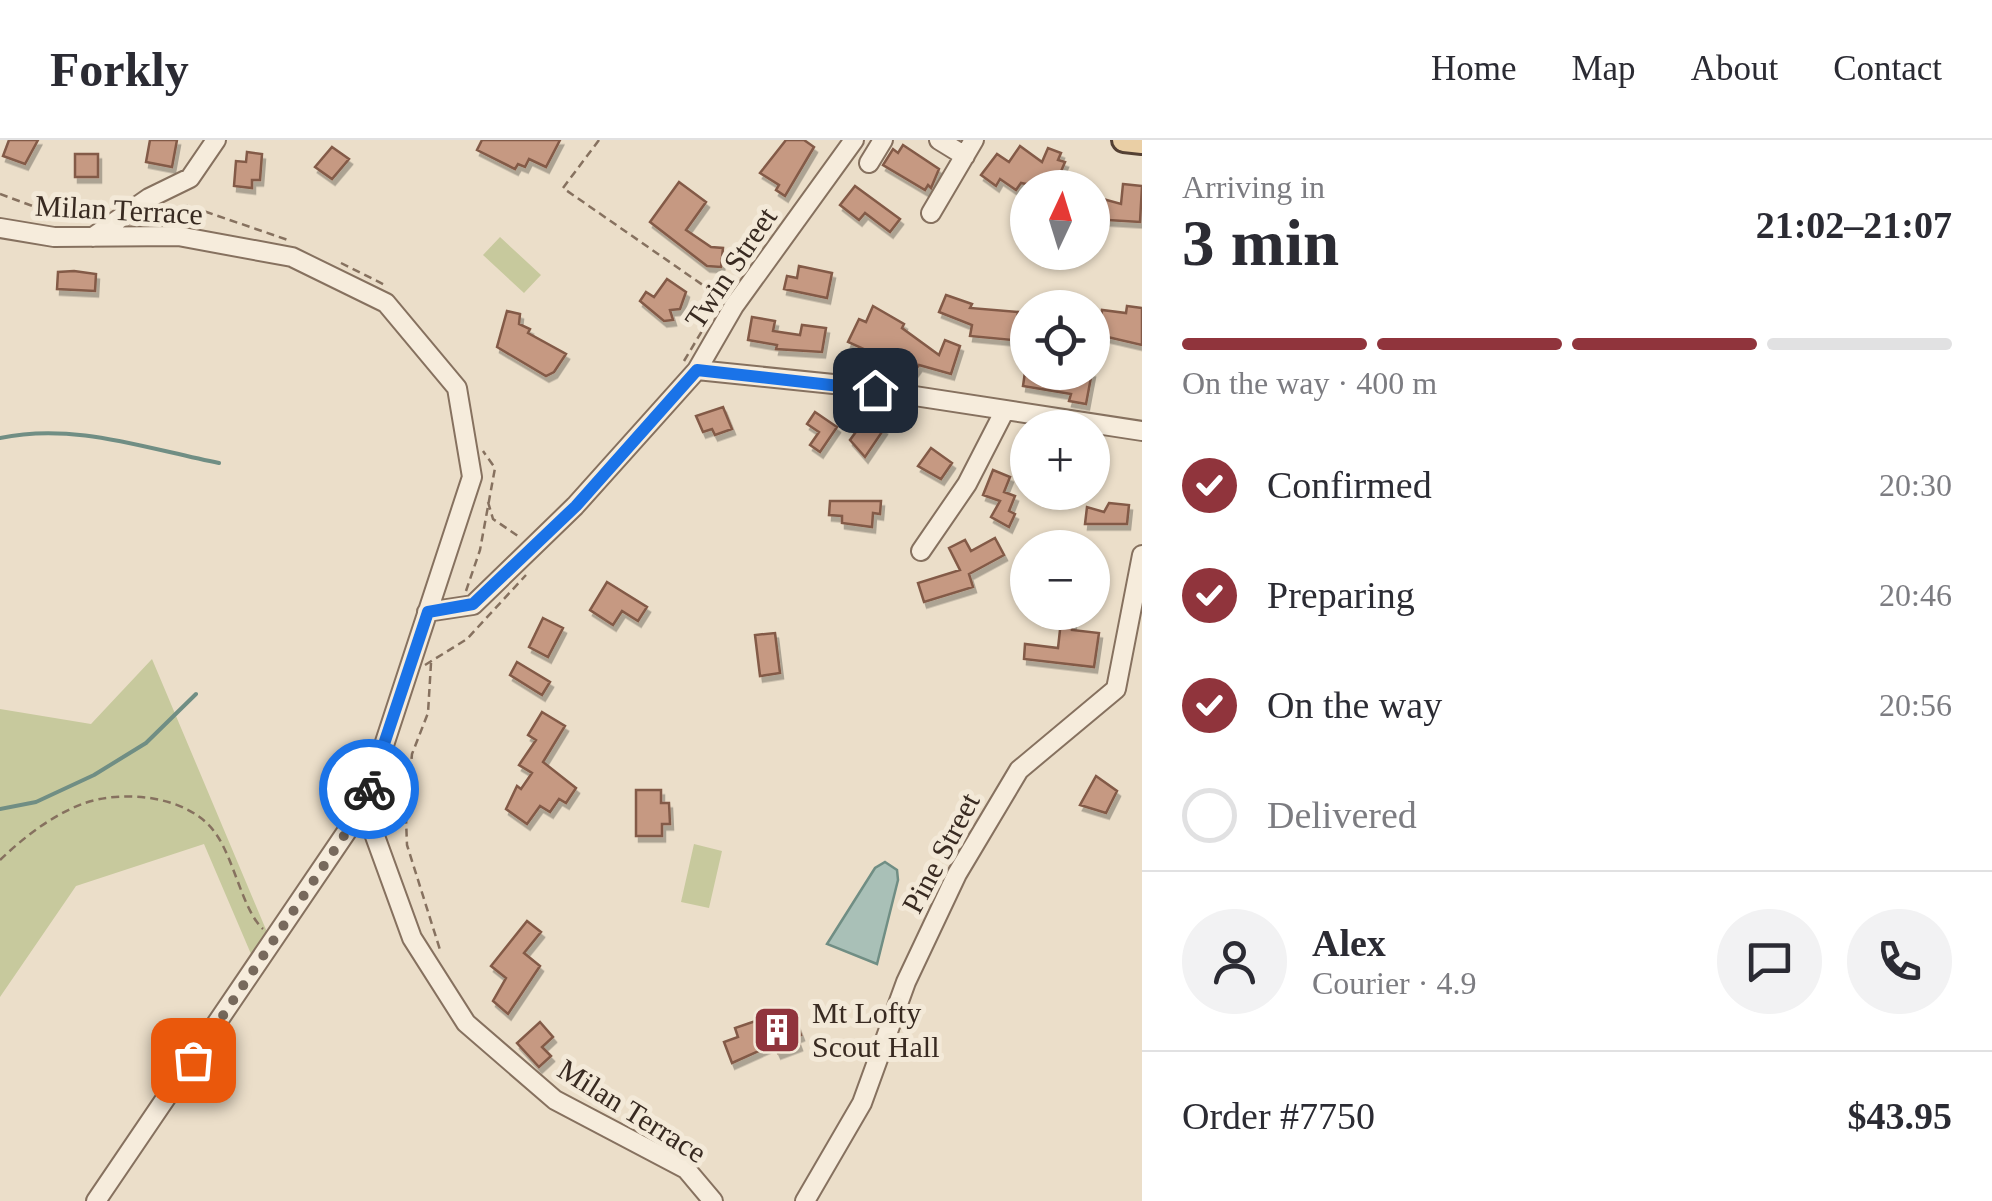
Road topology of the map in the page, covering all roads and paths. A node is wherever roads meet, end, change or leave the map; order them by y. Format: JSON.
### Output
{"nodes":[{"id":1,"x":216,"y":140,"type":"edge"},
{"id":2,"x":599,"y":140,"type":"edge"},
{"id":3,"x":854,"y":140,"type":"edge"},
{"id":4,"x":883,"y":140,"type":"edge"},
{"id":5,"x":939,"y":140,"type":"edge"},
{"id":6,"x":1124,"y":140,"type":"edge"},
{"id":7,"x":1142,"y":142,"type":"edge"},
{"id":8,"x":970,"y":148,"type":"edge"},
{"id":9,"x":869,"y":162,"type":"dead end"},
{"id":10,"x":0,"y":194,"type":"edge"},
{"id":11,"x":136,"y":208,"type":"junction"},
{"id":12,"x":104,"y":212,"type":"dead end"},
{"id":13,"x":930,"y":212,"type":"dead end"},
{"id":14,"x":0,"y":228,"type":"edge"},
{"id":15,"x":92,"y":237,"type":"junction"},
{"id":16,"x":300,"y":245,"type":"dead end"},
{"id":17,"x":333,"y":260,"type":"dead end"},
{"id":18,"x":395,"y":295,"type":"dead end"},
{"id":19,"x":734,"y":306,"type":"junction"},
{"id":20,"x":697,"y":370,"type":"junction"},
{"id":21,"x":1005,"y":410,"type":"junction"},
{"id":22,"x":1142,"y":430,"type":"edge"},
{"id":23,"x":481,"y":447,"type":"dead end"},
{"id":24,"x":488,"y":501,"type":"junction"},
{"id":25,"x":523,"y":539,"type":"dead end"},
{"id":26,"x":921,"y":551,"type":"dead end"},
{"id":27,"x":1142,"y":555,"type":"edge"},
{"id":28,"x":460,"y":606,"type":"junction"},
{"id":29,"x":428,"y":612,"type":"junction"},
{"id":30,"x":430,"y":663,"type":"dead end"},
{"id":31,"x":364,"y":806,"type":"junction"},
{"id":32,"x":0,"y":860,"type":"edge"},
{"id":33,"x":274,"y":938,"type":"junction"},
{"id":34,"x":442,"y":960,"type":"dead end"},
{"id":35,"x":96,"y":1201,"type":"edge"},
{"id":36,"x":713,"y":1201,"type":"edge"},
{"id":37,"x":805,"y":1201,"type":"edge"}],
"edges":[{"from":1,"to":11,"type":"street"},
{"from":2,"to":19,"type":"path"},
{"from":3,"to":19,"type":"street","name":"Twin Street"},
{"from":4,"to":9,"type":"street"},
{"from":5,"to":8,"type":"street"},
{"from":6,"to":7,"type":"main road"},
{"from":8,"to":13,"type":"street"},
{"from":10,"to":12,"type":"path"},
{"from":11,"to":15,"type":"street"},
{"from":11,"to":16,"type":"path"},
{"from":14,"to":15,"type":"street","name":"Milan Terrace"},
{"from":15,"to":29,"type":"street","name":"Milan Terrace"},
{"from":17,"to":18,"type":"path"},
{"from":19,"to":20,"type":"street","name":"Twin Street"},
{"from":20,"to":21,"type":"street"},
{"from":20,"to":28,"type":"street","name":"Twin Street"},
{"from":21,"to":22,"type":"street"},
{"from":21,"to":26,"type":"street"},
{"from":23,"to":24,"type":"path"},
{"from":24,"to":25,"type":"path"},
{"from":24,"to":28,"type":"path"},
{"from":27,"to":37,"type":"street","name":"Pine Street"},
{"from":28,"to":29,"type":"street","name":"Twin Street"},
{"from":29,"to":31,"type":"street","name":"Milan Terrace"},
{"from":30,"to":34,"type":"path"},
{"from":31,"to":33,"type":"street"},
{"from":31,"to":36,"type":"street","name":"Milan Terrace"},
{"from":32,"to":33,"type":"path"},
{"from":33,"to":35,"type":"street"}]}
